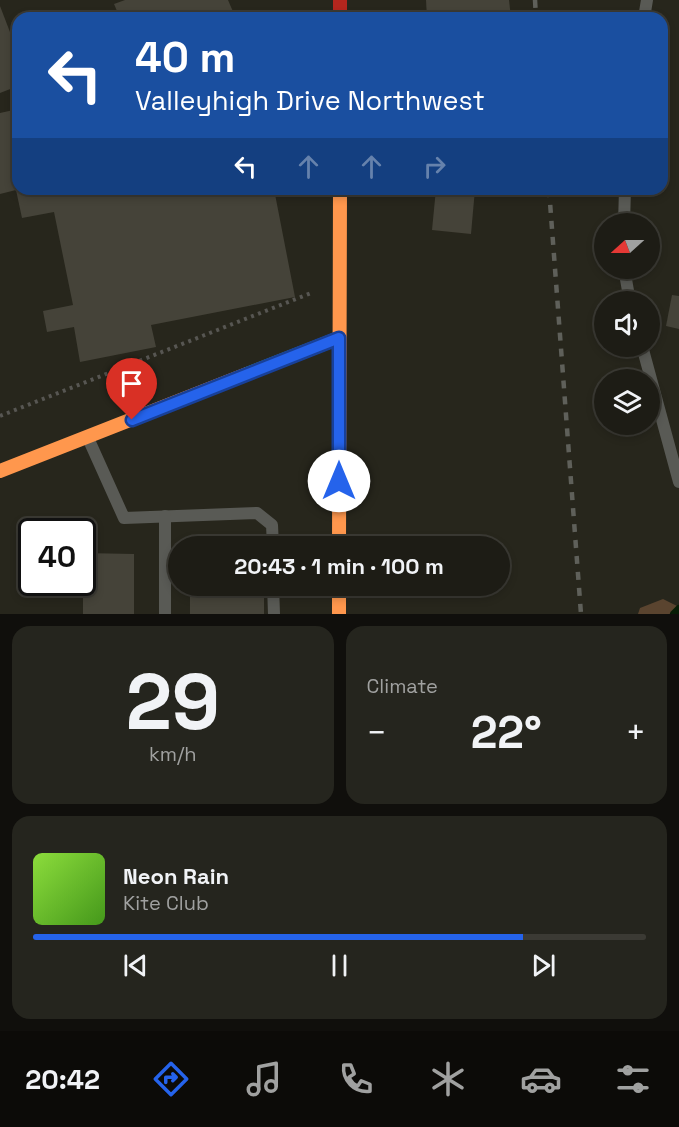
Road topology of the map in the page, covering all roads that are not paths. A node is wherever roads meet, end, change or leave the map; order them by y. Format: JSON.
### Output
{"nodes":[{"id":1,"x":339,"y":195,"type":"edge"},
{"id":2,"x":625,"y":195,"type":"edge"},
{"id":3,"x":624,"y":213,"type":"edge"},
{"id":4,"x":339,"y":338,"type":"junction"},
{"id":5,"x":645,"y":357,"type":"edge"},
{"id":6,"x":88,"y":437,"type":"junction"},
{"id":7,"x":0,"y":471,"type":"edge"},
{"id":8,"x":679,"y":483,"type":"edge"},
{"id":9,"x":165,"y":516,"type":"junction"},
{"id":10,"x":273,"y":536,"type":"edge"},
{"id":11,"x":339,"y":536,"type":"edge"},
{"id":12,"x":273,"y":596,"type":"edge"},
{"id":13,"x":339,"y":596,"type":"edge"},
{"id":14,"x":165,"y":614,"type":"edge"},
{"id":15,"x":274,"y":614,"type":"edge"},
{"id":16,"x":339,"y":614,"type":"edge"}],
"edges":[{"from":1,"to":4,"type":"main road"},
{"from":2,"to":3,"type":"lane"},
{"from":4,"to":6,"type":"main road"},
{"from":4,"to":11,"type":"main road"},
{"from":5,"to":8,"type":"lane"},
{"from":6,"to":7,"type":"main road"},
{"from":6,"to":9,"type":"lane"},
{"from":9,"to":10,"type":"lane"},
{"from":9,"to":14,"type":"lane"},
{"from":12,"to":15,"type":"lane"},
{"from":13,"to":16,"type":"main road"}]}
